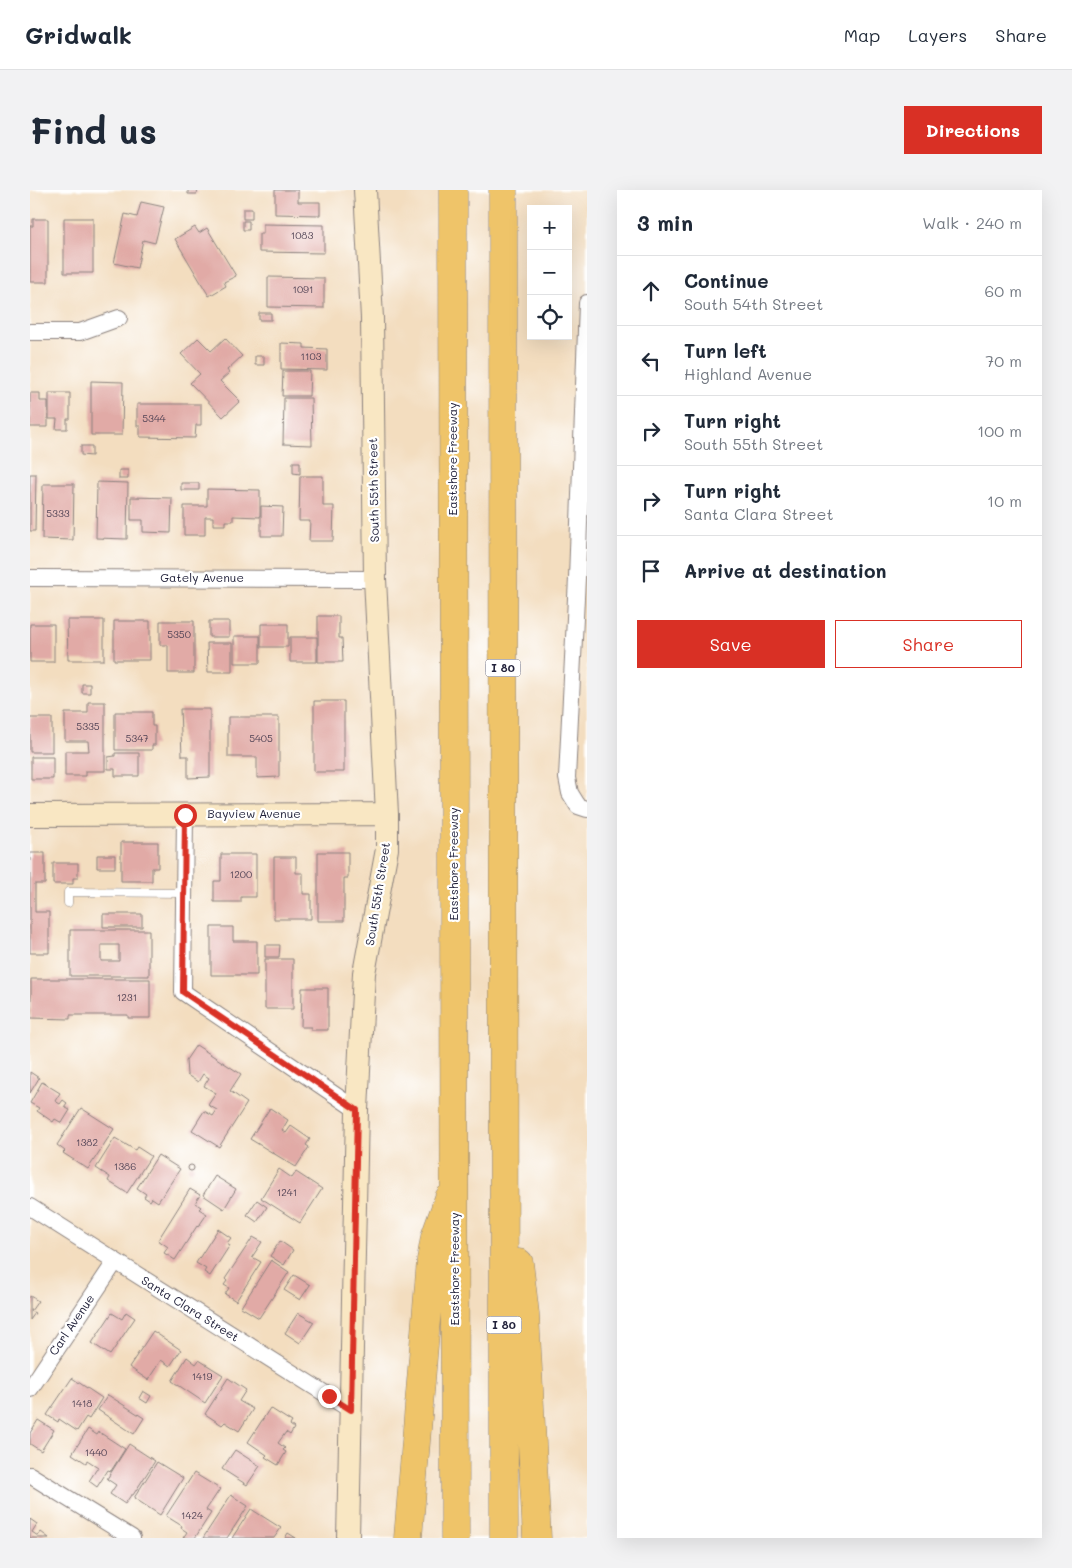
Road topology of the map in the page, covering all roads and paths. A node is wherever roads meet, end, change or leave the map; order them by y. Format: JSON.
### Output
{"nodes":[{"id":1,"x":365,"y":190,"type":"edge"},
{"id":2,"x":434,"y":190,"type":"edge"},
{"id":3,"x":453,"y":190,"type":"edge"},
{"id":4,"x":503,"y":190,"type":"edge"},
{"id":5,"x":515,"y":190,"type":"edge"},
{"id":6,"x":503,"y":223,"type":"junction"},
{"id":7,"x":587,"y":303,"type":"edge"},
{"id":8,"x":119,"y":318,"type":"dead end"},
{"id":9,"x":30,"y":332,"type":"edge"},
{"id":10,"x":586,"y":332,"type":"edge"},
{"id":11,"x":453,"y":390,"type":"junction"},
{"id":12,"x":30,"y":578,"type":"edge"},
{"id":13,"x":375,"y":578,"type":"junction"},
{"id":14,"x":582,"y":578,"type":"edge"},
{"id":15,"x":583,"y":808,"type":"edge"},
{"id":16,"x":387,"y":814,"type":"junction"},
{"id":17,"x":30,"y":815,"type":"edge"},
{"id":18,"x":185,"y":815,"type":"junction"},
{"id":19,"x":184,"y":893,"type":"junction"},
{"id":20,"x":68,"y":903,"type":"dead end"},
{"id":21,"x":357,"y":1110,"type":"junction"},
{"id":22,"x":503,"y":1112,"type":"junction"},
{"id":23,"x":455,"y":1183,"type":"junction"},
{"id":24,"x":30,"y":1207,"type":"edge"},
{"id":25,"x":115,"y":1262,"type":"junction"},
{"id":26,"x":30,"y":1389,"type":"edge"},
{"id":27,"x":351,"y":1410,"type":"junction"},
{"id":28,"x":30,"y":1474,"type":"edge"},
{"id":29,"x":132,"y":1538,"type":"edge"},
{"id":30,"x":348,"y":1538,"type":"edge"},
{"id":31,"x":408,"y":1538,"type":"edge"},
{"id":32,"x":455,"y":1538,"type":"edge"},
{"id":33,"x":504,"y":1538,"type":"edge"},
{"id":34,"x":537,"y":1538,"type":"edge"}],
"edges":[{"from":1,"to":13,"type":"street","name":"South 55th Street"},
{"from":2,"to":11,"type":"highway"},
{"from":3,"to":11,"type":"highway","name":"Eastshore Freeway"},
{"from":4,"to":6,"type":"highway","number":"I 80"},
{"from":5,"to":6,"type":"highway"},
{"from":6,"to":22,"type":"highway","number":"I 80"},
{"from":7,"to":10,"type":"street"},
{"from":8,"to":9,"type":"street"},
{"from":10,"to":14,"type":"street"},
{"from":11,"to":23,"type":"highway","name":"Eastshore Freeway"},
{"from":12,"to":13,"type":"street","name":"Gately Avenue"},
{"from":13,"to":16,"type":"street","name":"South 55th Street"},
{"from":14,"to":15,"type":"street"},
{"from":16,"to":18,"type":"street","name":"Bayview Avenue"},
{"from":16,"to":21,"type":"street","name":"South 55th Street"},
{"from":17,"to":18,"type":"street","name":"Bayview Avenue"},
{"from":18,"to":19,"type":"street"},
{"from":19,"to":20,"type":"lane"},
{"from":19,"to":21,"type":"street"},
{"from":21,"to":27,"type":"street","name":"South 55th Street"},
{"from":22,"to":33,"type":"highway","number":"I 80"},
{"from":22,"to":34,"type":"highway"},
{"from":23,"to":31,"type":"highway"},
{"from":23,"to":32,"type":"highway","name":"Eastshore Freeway"},
{"from":24,"to":25,"type":"street","name":"Santa Clara Street"},
{"from":25,"to":26,"type":"street","name":"Carl Avenue"},
{"from":25,"to":27,"type":"street","name":"Santa Clara Street"},
{"from":27,"to":30,"type":"street","name":"South 55th Street"},
{"from":28,"to":29,"type":"street"}]}
